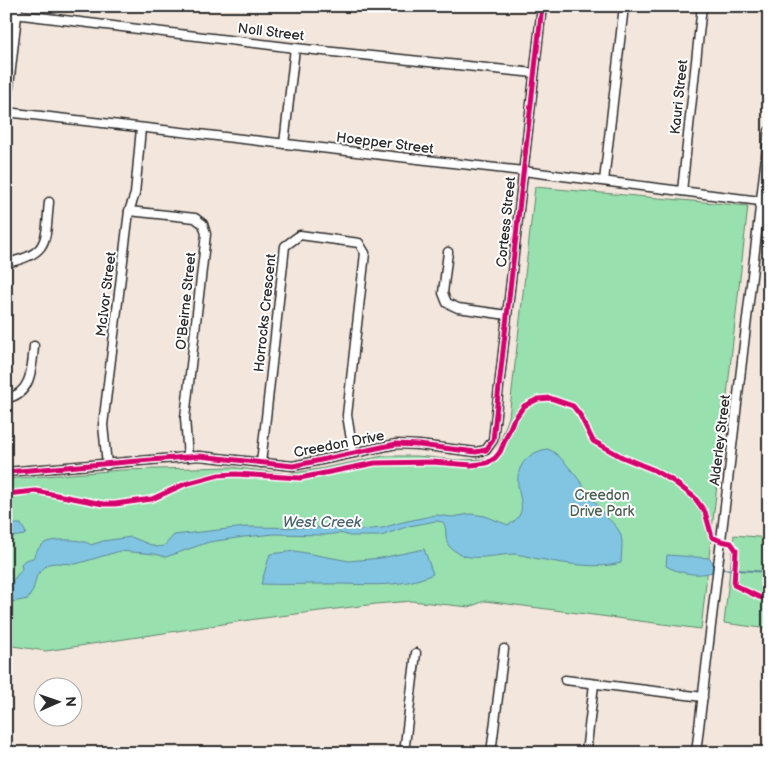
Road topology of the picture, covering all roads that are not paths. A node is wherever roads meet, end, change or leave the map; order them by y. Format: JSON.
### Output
{"nodes":[{"id":1,"x":542,"y":6,"type":"edge"},
{"id":2,"x":624,"y":6,"type":"edge"},
{"id":3,"x":702,"y":6,"type":"edge"},
{"id":4,"x":17,"y":10,"type":"edge"},
{"id":5,"x":6,"y":13,"type":"edge"},
{"id":6,"x":295,"y":48,"type":"junction"},
{"id":7,"x":534,"y":73,"type":"junction"},
{"id":8,"x":6,"y":112,"type":"edge"},
{"id":9,"x":141,"y":128,"type":"junction"},
{"id":10,"x":769,"y":130,"type":"edge"},
{"id":11,"x":284,"y":144,"type":"junction"},
{"id":12,"x":524,"y":171,"type":"junction"},
{"id":13,"x":604,"y":181,"type":"junction"},
{"id":14,"x":682,"y":190,"type":"junction"},
{"id":15,"x":760,"y":201,"type":"junction"},
{"id":16,"x":50,"y":202,"type":"dead end"},
{"id":17,"x":129,"y":211,"type":"junction"},
{"id":18,"x":448,"y":252,"type":"dead end"},
{"id":19,"x":6,"y":263,"type":"edge"},
{"id":20,"x":507,"y":315,"type":"junction"},
{"id":21,"x":34,"y":346,"type":"dead end"},
{"id":22,"x":6,"y":398,"type":"edge"},
{"id":23,"x":492,"y":440,"type":"joint"},
{"id":24,"x":354,"y":452,"type":"junction"},
{"id":25,"x":188,"y":457,"type":"junction"},
{"id":26,"x":261,"y":462,"type":"junction"},
{"id":27,"x":107,"y":465,"type":"junction"},
{"id":28,"x":6,"y":472,"type":"edge"},
{"id":29,"x":504,"y":649,"type":"dead end"},
{"id":30,"x":416,"y":653,"type":"dead end"},
{"id":31,"x":565,"y":680,"type":"dead end"},
{"id":32,"x":594,"y":684,"type":"junction"},
{"id":33,"x":703,"y":698,"type":"junction"},
{"id":34,"x":404,"y":753,"type":"edge"},
{"id":35,"x":491,"y":753,"type":"edge"},
{"id":36,"x":586,"y":753,"type":"edge"},
{"id":37,"x":696,"y":753,"type":"edge"}],
"edges":[{"from":1,"to":7,"type":"street","name":"Cortess Street"},
{"from":2,"to":13,"type":"street"},
{"from":3,"to":14,"type":"street","name":"Kauri Street"},
{"from":4,"to":5,"type":"street","name":"Noll Street"},
{"from":4,"to":6,"type":"street","name":"Noll Street"},
{"from":4,"to":8,"type":"street"},
{"from":6,"to":7,"type":"street","name":"Noll Street"},
{"from":6,"to":11,"type":"street"},
{"from":7,"to":12,"type":"street","name":"Cortess Street"},
{"from":8,"to":9,"type":"street","name":"Hoepper Street"},
{"from":9,"to":11,"type":"street","name":"Hoepper Street"},
{"from":9,"to":17,"type":"street","name":"McIvor Street"},
{"from":10,"to":15,"type":"street","name":"Alderley Street"},
{"from":11,"to":12,"type":"street","name":"Hoepper Street"},
{"from":12,"to":13,"type":"street","name":"Hoepper Street"},
{"from":12,"to":20,"type":"street","name":"Cortess Street"},
{"from":13,"to":14,"type":"street","name":"Hoepper Street"},
{"from":14,"to":15,"type":"street","name":"Hoepper Street"},
{"from":15,"to":33,"type":"street","name":"Alderley Street"},
{"from":16,"to":19,"type":"street"},
{"from":17,"to":25,"type":"street","name":"O'Beirne Street"},
{"from":17,"to":27,"type":"street","name":"McIvor Street"},
{"from":18,"to":20,"type":"street"},
{"from":20,"to":23,"type":"street","name":"Cortess Street"},
{"from":21,"to":22,"type":"street"},
{"from":23,"to":24,"type":"street","name":"Creedon Drive"},
{"from":24,"to":26,"type":"street","name":"Creedon Drive"},
{"from":24,"to":26,"type":"street","name":"Horrocks Crescent"},
{"from":25,"to":26,"type":"street","name":"Creedon Drive"},
{"from":25,"to":27,"type":"street","name":"Creedon Drive"},
{"from":27,"to":28,"type":"street","name":"Creedon Drive"},
{"from":29,"to":35,"type":"street"},
{"from":30,"to":34,"type":"street"},
{"from":31,"to":32,"type":"street"},
{"from":32,"to":33,"type":"street"},
{"from":32,"to":36,"type":"street"},
{"from":33,"to":37,"type":"street","name":"Alderley Street"}]}
